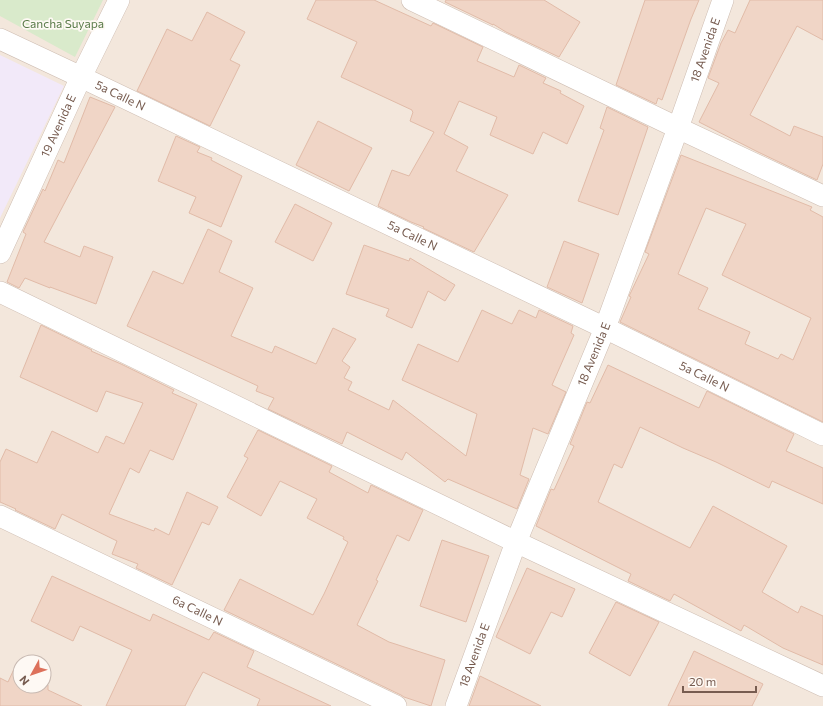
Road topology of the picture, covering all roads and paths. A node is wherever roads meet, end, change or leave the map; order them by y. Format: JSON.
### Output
{"nodes":[{"id":1,"x":119,"y":0,"type":"edge"},
{"id":2,"x":412,"y":0,"type":"edge"},
{"id":3,"x":724,"y":0,"type":"edge"},
{"id":4,"x":0,"y":39,"type":"edge"},
{"id":5,"x":81,"y":77,"type":"junction"},
{"id":6,"x":678,"y":128,"type":"junction"},
{"id":7,"x":823,"y":196,"type":"edge"},
{"id":8,"x":0,"y":253,"type":"edge"},
{"id":9,"x":0,"y":292,"type":"edge"},
{"id":10,"x":605,"y":328,"type":"junction"},
{"id":11,"x":823,"y":436,"type":"edge"},
{"id":12,"x":0,"y":516,"type":"edge"},
{"id":13,"x":516,"y":542,"type":"junction"},
{"id":14,"x":823,"y":686,"type":"edge"},
{"id":15,"x":396,"y":706,"type":"edge"},
{"id":16,"x":456,"y":706,"type":"edge"}],
"edges":[{"from":1,"to":5,"type":"street","name":"19 Avenida E"},
{"from":2,"to":6,"type":"street"},
{"from":3,"to":6,"type":"street","name":"18 Avenida E"},
{"from":4,"to":5,"type":"street","name":"5a Calle N"},
{"from":5,"to":8,"type":"street","name":"19 Avenida E"},
{"from":5,"to":10,"type":"street","name":"5a Calle N"},
{"from":6,"to":7,"type":"street"},
{"from":6,"to":10,"type":"street","name":"18 Avenida E"},
{"from":9,"to":13,"type":"street"},
{"from":10,"to":11,"type":"street","name":"5a Calle N"},
{"from":10,"to":13,"type":"street","name":"18 Avenida E"},
{"from":12,"to":15,"type":"street","name":"6a Calle N"},
{"from":13,"to":14,"type":"street"},
{"from":13,"to":16,"type":"street","name":"18 Avenida E"}]}
